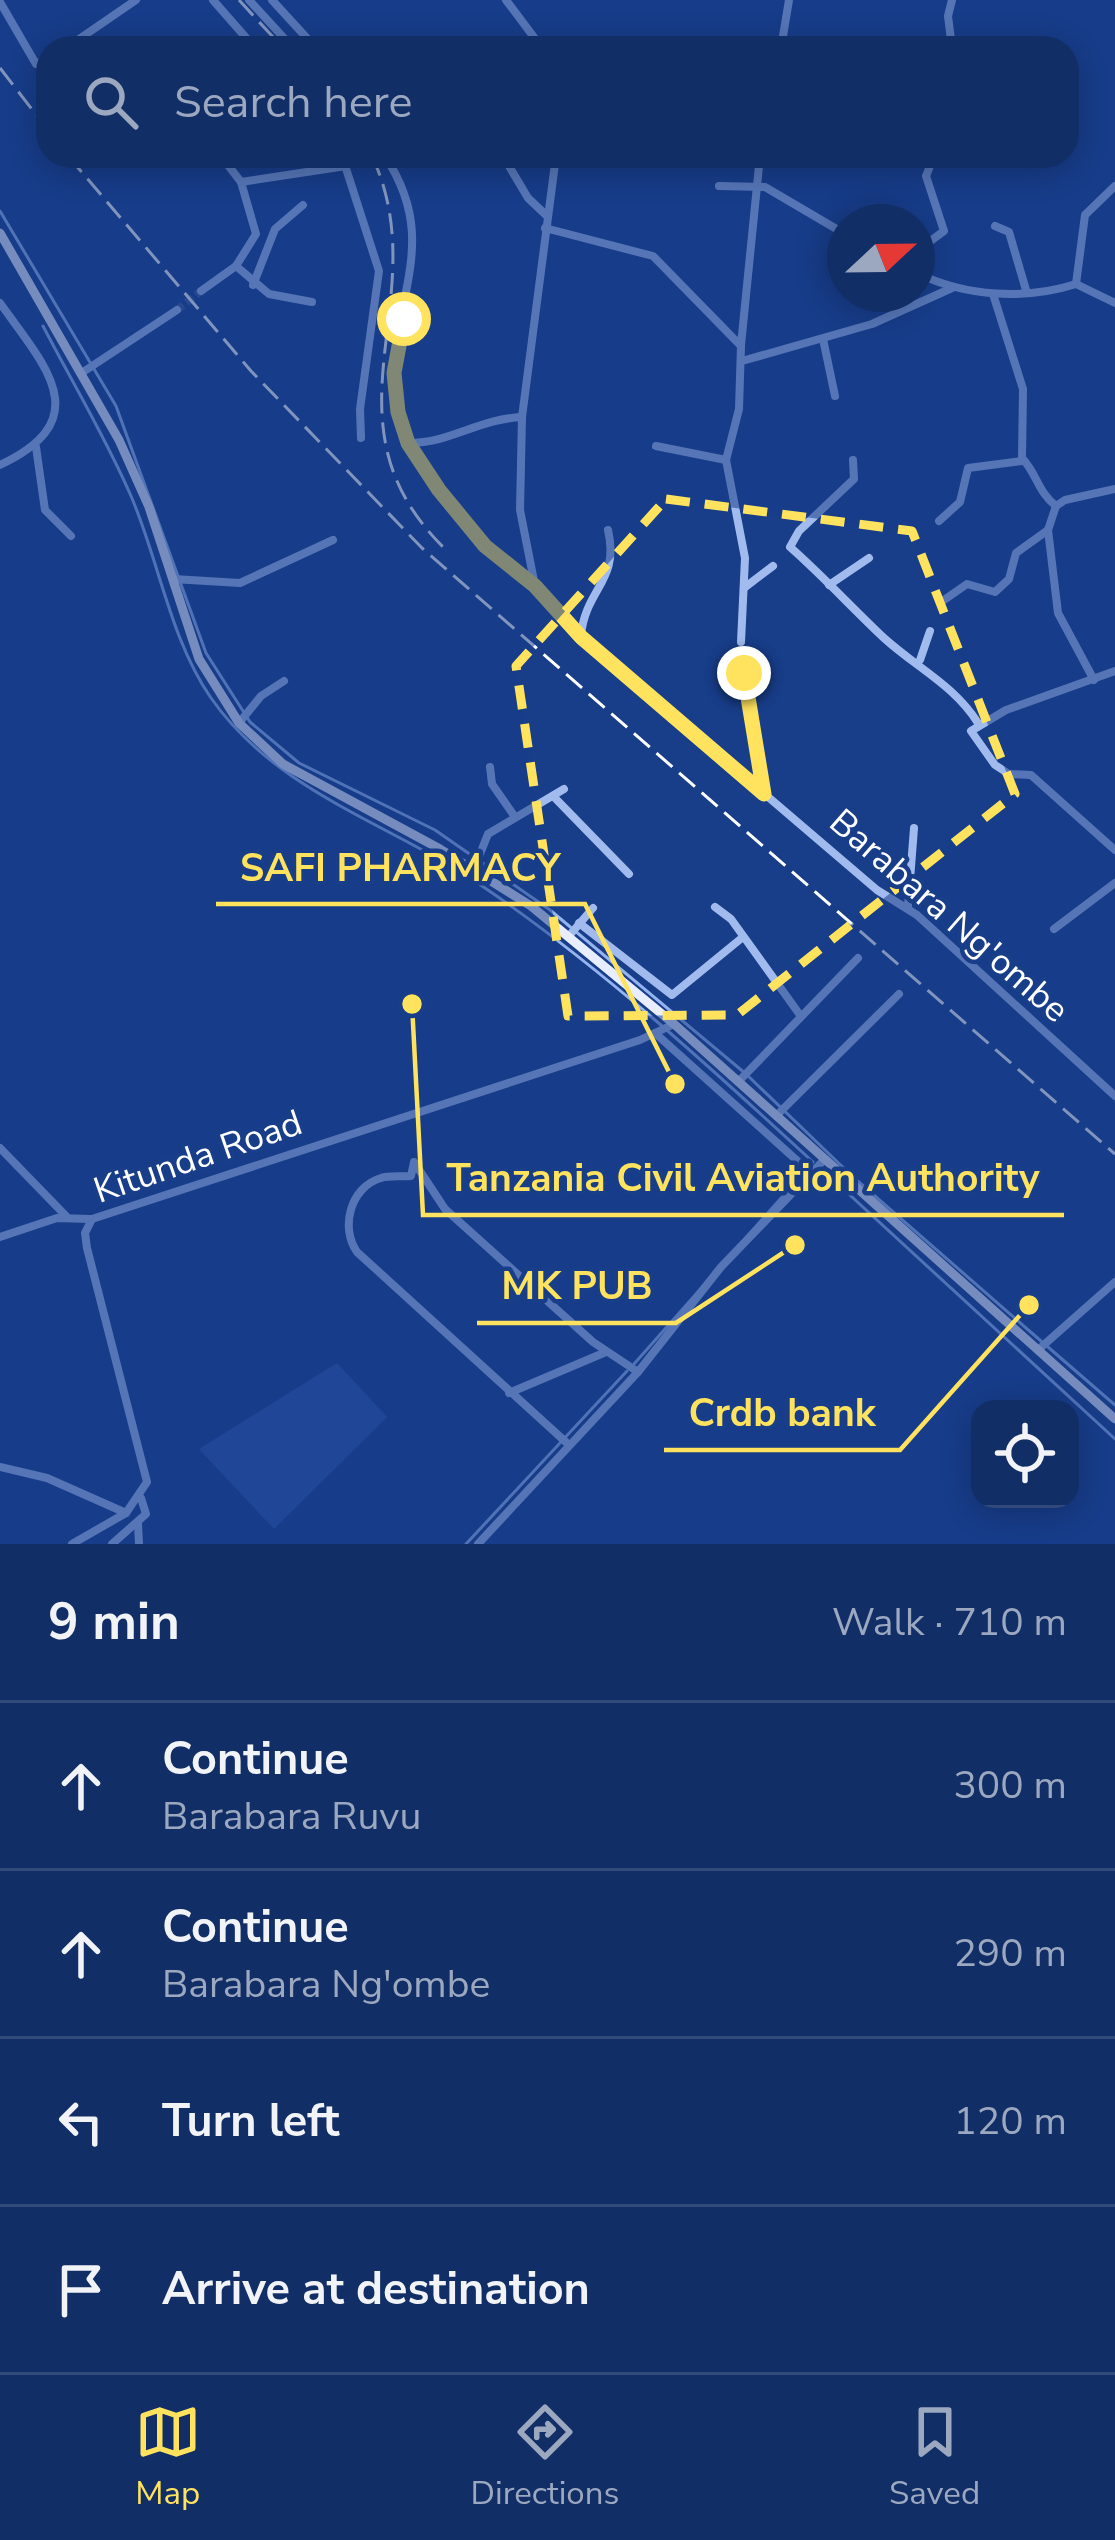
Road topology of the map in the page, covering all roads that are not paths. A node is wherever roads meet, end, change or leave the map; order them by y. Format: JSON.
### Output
{"nodes":[{"id":1,"x":136,"y":0,"type":"edge"},
{"id":2,"x":213,"y":0,"type":"edge"},
{"id":3,"x":249,"y":0,"type":"edge"},
{"id":4,"x":272,"y":0,"type":"edge"},
{"id":5,"x":506,"y":0,"type":"edge"},
{"id":6,"x":789,"y":0,"type":"edge"},
{"id":7,"x":952,"y":0,"type":"edge"},
{"id":8,"x":0,"y":2,"type":"edge"},
{"id":9,"x":86,"y":36,"type":"edge"},
{"id":10,"x":244,"y":36,"type":"edge"},
{"id":11,"x":282,"y":36,"type":"edge"},
{"id":12,"x":305,"y":36,"type":"edge"},
{"id":13,"x":533,"y":36,"type":"edge"},
{"id":14,"x":783,"y":36,"type":"edge"},
{"id":15,"x":950,"y":36,"type":"edge"},
{"id":16,"x":36,"y":64,"type":"edge"},
{"id":17,"x":230,"y":168,"type":"edge"},
{"id":18,"x":310,"y":168,"type":"edge"},
{"id":19,"x":347,"y":168,"type":"edge"},
{"id":20,"x":393,"y":168,"type":"edge"},
{"id":21,"x":510,"y":168,"type":"edge"},
{"id":22,"x":554,"y":168,"type":"edge"},
{"id":23,"x":760,"y":168,"type":"edge"},
{"id":24,"x":925,"y":168,"type":"edge"},
{"id":25,"x":241,"y":182,"type":"junction"},
{"id":26,"x":1115,"y":185,"type":"edge"},
{"id":27,"x":718,"y":186,"type":"dead end"},
{"id":28,"x":759,"y":186,"type":"junction"},
{"id":29,"x":304,"y":205,"type":"dead end"},
{"id":30,"x":546,"y":215,"type":"junction"},
{"id":31,"x":827,"y":222,"type":"edge"},
{"id":32,"x":995,"y":226,"type":"dead end"},
{"id":33,"x":545,"y":229,"type":"junction"},
{"id":34,"x":0,"y":233,"type":"edge"},
{"id":35,"x":935,"y":237,"type":"edge"},
{"id":36,"x":236,"y":266,"type":"junction"},
{"id":37,"x":935,"y":281,"type":"edge"},
{"id":38,"x":1076,"y":284,"type":"junction"},
{"id":39,"x":253,"y":285,"type":"junction"},
{"id":40,"x":952,"y":288,"type":"junction"},
{"id":41,"x":1027,"y":290,"type":"junction"},
{"id":42,"x":201,"y":291,"type":"tunnel mouth"},
{"id":43,"x":993,"y":294,"type":"junction"},
{"id":44,"x":0,"y":302,"type":"edge"},
{"id":45,"x":312,"y":302,"type":"dead end"},
{"id":46,"x":1115,"y":303,"type":"edge"},
{"id":47,"x":177,"y":310,"type":"tunnel mouth"},
{"id":48,"x":823,"y":339,"type":"junction"},
{"id":49,"x":741,"y":346,"type":"junction"},
{"id":50,"x":742,"y":361,"type":"junction"},
{"id":51,"x":83,"y":372,"type":"junction"},
{"id":52,"x":835,"y":396,"type":"dead end"},
{"id":53,"x":523,"y":417,"type":"junction"},
{"id":54,"x":362,"y":438,"type":"dead end"},
{"id":55,"x":408,"y":443,"type":"junction"},
{"id":56,"x":36,"y":446,"type":"junction"},
{"id":57,"x":656,"y":446,"type":"dead end"},
{"id":58,"x":726,"y":460,"type":"junction"},
{"id":59,"x":853,"y":460,"type":"dead end"},
{"id":60,"x":1024,"y":460,"type":"junction"},
{"id":61,"x":0,"y":465,"type":"edge"},
{"id":62,"x":1115,"y":489,"type":"edge"},
{"id":63,"x":1056,"y":506,"type":"junction"},
{"id":64,"x":939,"y":521,"type":"dead end"},
{"id":65,"x":608,"y":530,"type":"dead end"},
{"id":66,"x":1048,"y":530,"type":"junction"},
{"id":67,"x":71,"y":536,"type":"dead end"},
{"id":68,"x":333,"y":540,"type":"dead end"},
{"id":69,"x":869,"y":558,"type":"dead end"},
{"id":70,"x":773,"y":566,"type":"dead end"},
{"id":71,"x":172,"y":579,"type":"junction"},
{"id":72,"x":829,"y":585,"type":"junction"},
{"id":73,"x":535,"y":586,"type":"junction"},
{"id":74,"x":743,"y":588,"type":"junction"},
{"id":75,"x":944,"y":600,"type":"dead end"},
{"id":76,"x":930,"y":631,"type":"dead end"},
{"id":77,"x":581,"y":637,"type":"junction"},
{"id":78,"x":740,"y":641,"type":"dead end"},
{"id":79,"x":920,"y":660,"type":"junction"},
{"id":80,"x":1115,"y":671,"type":"edge"},
{"id":81,"x":744,"y":673,"type":"dead end"},
{"id":82,"x":1094,"y":680,"type":"junction"},
{"id":83,"x":284,"y":681,"type":"dead end"},
{"id":84,"x":978,"y":722,"type":"junction"},
{"id":85,"x":238,"y":723,"type":"junction"},
{"id":86,"x":490,"y":767,"type":"dead end"},
{"id":87,"x":564,"y":789,"type":"dead end"},
{"id":88,"x":764,"y":794,"type":"junction"},
{"id":89,"x":554,"y":797,"type":"junction"},
{"id":90,"x":515,"y":817,"type":"junction"},
{"id":91,"x":914,"y":829,"type":"dead end"},
{"id":92,"x":1115,"y":850,"type":"edge"},
{"id":93,"x":474,"y":869,"type":"junction"},
{"id":94,"x":629,"y":874,"type":"dead end"},
{"id":95,"x":1115,"y":883,"type":"edge"},
{"id":96,"x":715,"y":907,"type":"dead end"},
{"id":97,"x":593,"y":908,"type":"dead end"},
{"id":98,"x":908,"y":908,"type":"junction"},
{"id":99,"x":579,"y":923,"type":"junction"},
{"id":100,"x":1054,"y":928,"type":"dead end"},
{"id":101,"x":568,"y":938,"type":"junction"},
{"id":102,"x":743,"y":938,"type":"junction"},
{"id":103,"x":858,"y":958,"type":"dead end"},
{"id":104,"x":899,"y":994,"type":"dead end"},
{"id":105,"x":800,"y":1015,"type":"junction"},
{"id":106,"x":674,"y":1024,"type":"junction"},
{"id":107,"x":656,"y":1033,"type":"junction"},
{"id":108,"x":738,"y":1082,"type":"junction"},
{"id":109,"x":1115,"y":1096,"type":"edge"},
{"id":110,"x":775,"y":1117,"type":"junction"},
{"id":111,"x":0,"y":1148,"type":"edge"},
{"id":112,"x":823,"y":1161,"type":"junction"},
{"id":113,"x":812,"y":1174,"type":"junction"},
{"id":114,"x":66,"y":1216,"type":"junction"},
{"id":115,"x":92,"y":1219,"type":"junction"},
{"id":116,"x":0,"y":1237,"type":"edge"},
{"id":117,"x":1114,"y":1286,"type":"edge"},
{"id":118,"x":1038,"y":1350,"type":"junction"},
{"id":119,"x":607,"y":1352,"type":"junction"},
{"id":120,"x":638,"y":1372,"type":"junction"},
{"id":121,"x":509,"y":1393,"type":"junction"},
{"id":122,"x":1115,"y":1419,"type":"edge"},
{"id":123,"x":568,"y":1444,"type":"junction"},
{"id":124,"x":0,"y":1467,"type":"edge"},
{"id":125,"x":141,"y":1498,"type":"junction"},
{"id":126,"x":126,"y":1514,"type":"junction"},
{"id":127,"x":138,"y":1524,"type":"junction"},
{"id":128,"x":72,"y":1544,"type":"edge"},
{"id":129,"x":112,"y":1544,"type":"edge"},
{"id":130,"x":139,"y":1544,"type":"edge"},
{"id":131,"x":478,"y":1544,"type":"edge"}],
"edges":[{"from":1,"to":9,"type":"street"},
{"from":2,"to":10,"type":"street"},
{"from":3,"to":11,"type":"street"},
{"from":4,"to":12,"type":"street"},
{"from":5,"to":13,"type":"street"},
{"from":6,"to":14,"type":"street"},
{"from":7,"to":15,"type":"street"},
{"from":8,"to":16,"type":"street"},
{"from":17,"to":25,"type":"street"},
{"from":18,"to":25,"type":"street"},
{"from":19,"to":54,"type":"street"},
{"from":20,"to":55,"type":"street"},
{"from":21,"to":30,"type":"street"},
{"from":22,"to":30,"type":"street"},
{"from":23,"to":28,"type":"street"},
{"from":24,"to":35,"type":"street"},
{"from":25,"to":36,"type":"street"},
{"from":26,"to":38,"type":"street"},
{"from":27,"to":28,"type":"street"},
{"from":28,"to":31,"type":"street"},
{"from":28,"to":49,"type":"street"},
{"from":29,"to":39,"type":"street"},
{"from":30,"to":33,"type":"street"},
{"from":32,"to":41,"type":"street"},
{"from":33,"to":49,"type":"street"},
{"from":33,"to":53,"type":"street"},
{"from":34,"to":51,"type":"main road"},
{"from":36,"to":39,"type":"street"},
{"from":36,"to":42,"type":"street"},
{"from":37,"to":40,"type":"street"},
{"from":38,"to":41,"type":"street"},
{"from":38,"to":46,"type":"street"},
{"from":39,"to":45,"type":"street"},
{"from":40,"to":43,"type":"street"},
{"from":40,"to":48,"type":"street"},
{"from":41,"to":43,"type":"street"},
{"from":43,"to":60,"type":"street"},
{"from":44,"to":56,"type":"street"},
{"from":47,"to":51,"type":"street"},
{"from":48,"to":50,"type":"street"},
{"from":48,"to":52,"type":"street"},
{"from":49,"to":50,"type":"street"},
{"from":50,"to":58,"type":"street"},
{"from":51,"to":71,"type":"main road"},
{"from":53,"to":55,"type":"street"},
{"from":53,"to":73,"type":"street"},
{"from":55,"to":73,"type":"street","name":"Barabara Ng'ombe"},
{"from":56,"to":61,"type":"street"},
{"from":56,"to":67,"type":"street"},
{"from":57,"to":58,"type":"street"},
{"from":58,"to":74,"type":"street"},
{"from":59,"to":72,"type":"street"},
{"from":60,"to":63,"type":"street"},
{"from":60,"to":64,"type":"street"},
{"from":62,"to":63,"type":"street"},
{"from":63,"to":66,"type":"street"},
{"from":65,"to":77,"type":"street"},
{"from":66,"to":75,"type":"street"},
{"from":66,"to":82,"type":"street"},
{"from":68,"to":71,"type":"street"},
{"from":69,"to":72,"type":"street"},
{"from":70,"to":74,"type":"street"},
{"from":71,"to":85,"type":"main road"},
{"from":72,"to":79,"type":"street"},
{"from":73,"to":77,"type":"street","name":"Barabara Ng'ombe"},
{"from":74,"to":78,"type":"street"},
{"from":76,"to":79,"type":"street"},
{"from":77,"to":88,"type":"street","name":"Barabara Ng'ombe"},
{"from":79,"to":84,"type":"street"},
{"from":80,"to":82,"type":"street"},
{"from":81,"to":88,"type":"street"},
{"from":82,"to":84,"type":"street"},
{"from":83,"to":85,"type":"street"},
{"from":84,"to":92,"type":"street"},
{"from":85,"to":93,"type":"main road"},
{"from":86,"to":90,"type":"street"},
{"from":87,"to":89,"type":"street"},
{"from":88,"to":98,"type":"street","name":"Barabara Ng'ombe"},
{"from":89,"to":90,"type":"street"},
{"from":89,"to":94,"type":"street"},
{"from":90,"to":93,"type":"street"},
{"from":91,"to":98,"type":"street"},
{"from":93,"to":101,"type":"main road"},
{"from":95,"to":100,"type":"street"},
{"from":96,"to":102,"type":"street"},
{"from":97,"to":99,"type":"street"},
{"from":98,"to":109,"type":"street","name":"Barabara Ng'ombe"},
{"from":99,"to":101,"type":"street"},
{"from":99,"to":102,"type":"street"},
{"from":101,"to":106,"type":"main road"},
{"from":102,"to":105,"type":"street"},
{"from":103,"to":105,"type":"street"},
{"from":104,"to":110,"type":"street"},
{"from":105,"to":108,"type":"street"},
{"from":106,"to":107,"type":"street","name":"Kitunda Road"},
{"from":106,"to":108,"type":"main road"},
{"from":107,"to":113,"type":"street"},
{"from":107,"to":115,"type":"street","name":"Kitunda Road"},
{"from":108,"to":110,"type":"main road"},
{"from":110,"to":112,"type":"main road"},
{"from":111,"to":114,"type":"street"},
{"from":112,"to":113,"type":"street"},
{"from":112,"to":118,"type":"main road"},
{"from":113,"to":120,"type":"street"},
{"from":114,"to":115,"type":"street"},
{"from":114,"to":116,"type":"street"},
{"from":115,"to":125,"type":"street","name":"Kitunda Road"},
{"from":117,"to":118,"type":"street"},
{"from":118,"to":122,"type":"main road"},
{"from":119,"to":120,"type":"street"},
{"from":119,"to":121,"type":"street"},
{"from":119,"to":121,"type":"street"},
{"from":120,"to":123,"type":"street"},
{"from":121,"to":123,"type":"street"},
{"from":123,"to":131,"type":"street"},
{"from":124,"to":126,"type":"street"},
{"from":125,"to":126,"type":"street"},
{"from":125,"to":127,"type":"street","name":"Kitunda Road"},
{"from":126,"to":128,"type":"street"},
{"from":127,"to":129,"type":"street"},
{"from":127,"to":130,"type":"street","name":"Kitunda Road"}]}
